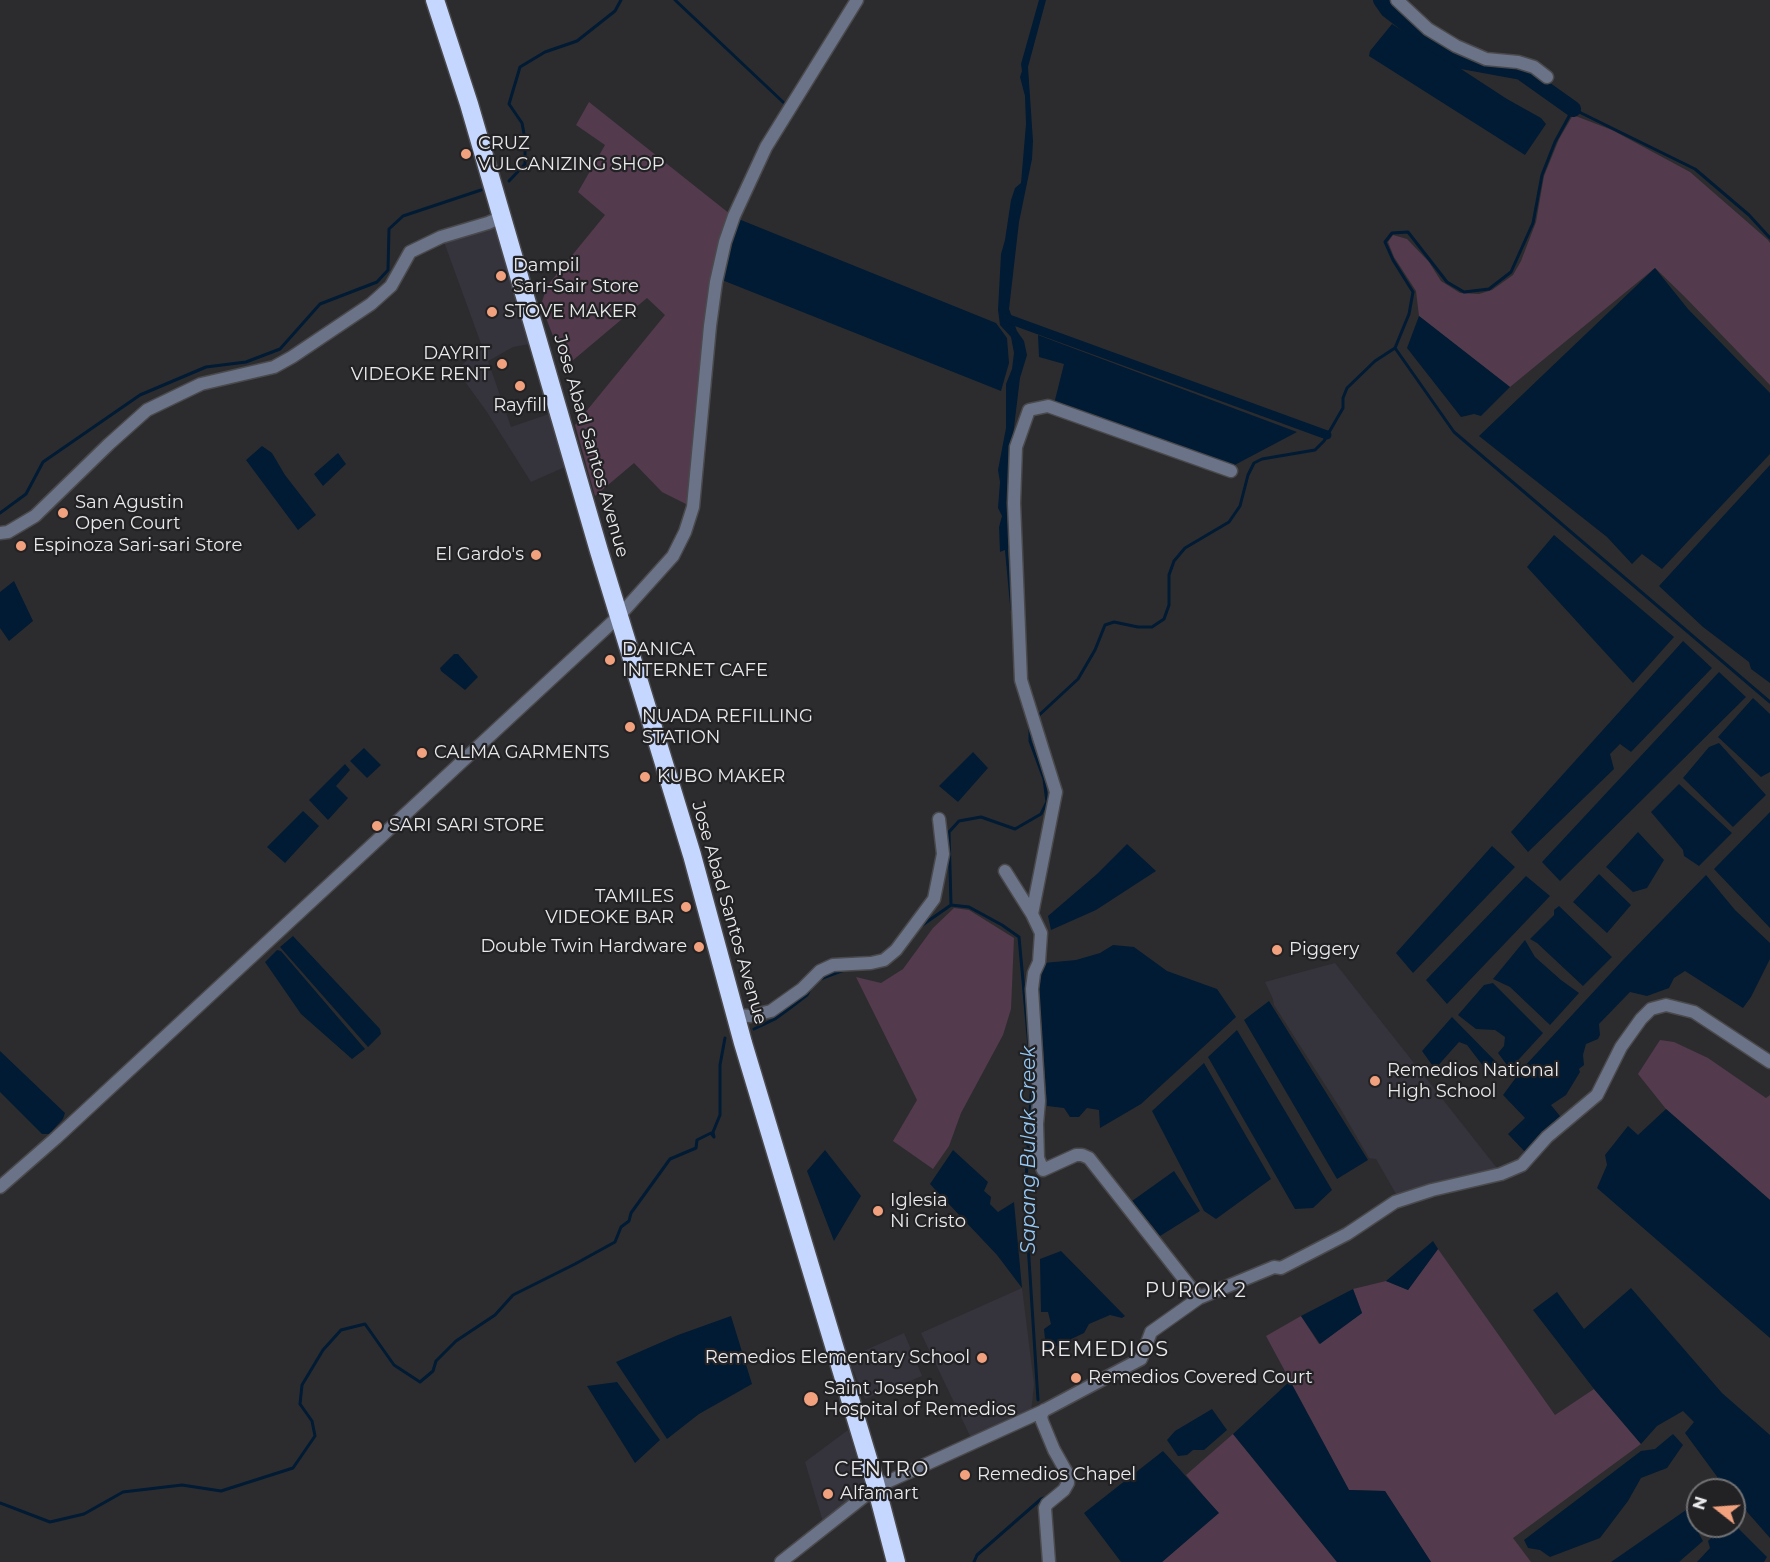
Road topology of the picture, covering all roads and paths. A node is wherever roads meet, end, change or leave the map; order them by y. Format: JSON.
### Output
{"nodes":[{"id":1,"x":435,"y":0,"type":"edge"},
{"id":2,"x":857,"y":0,"type":"edge"},
{"id":3,"x":1397,"y":0,"type":"edge"},
{"id":4,"x":1547,"y":77,"type":"dead end"},
{"id":5,"x":502,"y":217,"type":"junction"},
{"id":6,"x":1231,"y":471,"type":"dead end"},
{"id":7,"x":0,"y":533,"type":"edge"},
{"id":8,"x":619,"y":616,"type":"junction"},
{"id":9,"x":939,"y":819,"type":"dead end"},
{"id":10,"x":1005,"y":871,"type":"dead end"},
{"id":11,"x":1032,"y":914,"type":"junction"},
{"id":12,"x":736,"y":1015,"type":"junction"},
{"id":13,"x":1770,"y":1062,"type":"edge"},
{"id":14,"x":0,"y":1187,"type":"edge"},
{"id":15,"x":1199,"y":1298,"type":"junction"},
{"id":16,"x":1044,"y":1410,"type":"junction"},
{"id":17,"x":876,"y":1487,"type":"junction"},
{"id":18,"x":781,"y":1562,"type":"edge"},
{"id":19,"x":896,"y":1562,"type":"edge"},
{"id":20,"x":1049,"y":1562,"type":"edge"}],
"edges":[{"from":1,"to":5,"type":"highway","name":"Jose Abad Santos Avenue"},
{"from":2,"to":8,"type":"street"},
{"from":3,"to":4,"type":"street"},
{"from":5,"to":7,"type":"street"},
{"from":5,"to":8,"type":"highway","name":"Jose Abad Santos Avenue"},
{"from":6,"to":11,"type":"street"},
{"from":8,"to":12,"type":"highway","name":"Jose Abad Santos Avenue"},
{"from":8,"to":14,"type":"street"},
{"from":9,"to":12,"type":"street"},
{"from":10,"to":11,"type":"street"},
{"from":11,"to":15,"type":"street"},
{"from":12,"to":17,"type":"highway","name":"Jose Abad Santos Avenue"},
{"from":13,"to":15,"type":"street"},
{"from":15,"to":16,"type":"street"},
{"from":16,"to":17,"type":"street"},
{"from":16,"to":20,"type":"street"},
{"from":17,"to":18,"type":"street"},
{"from":17,"to":19,"type":"highway","name":"Jose Abad Santos Avenue"}]}
